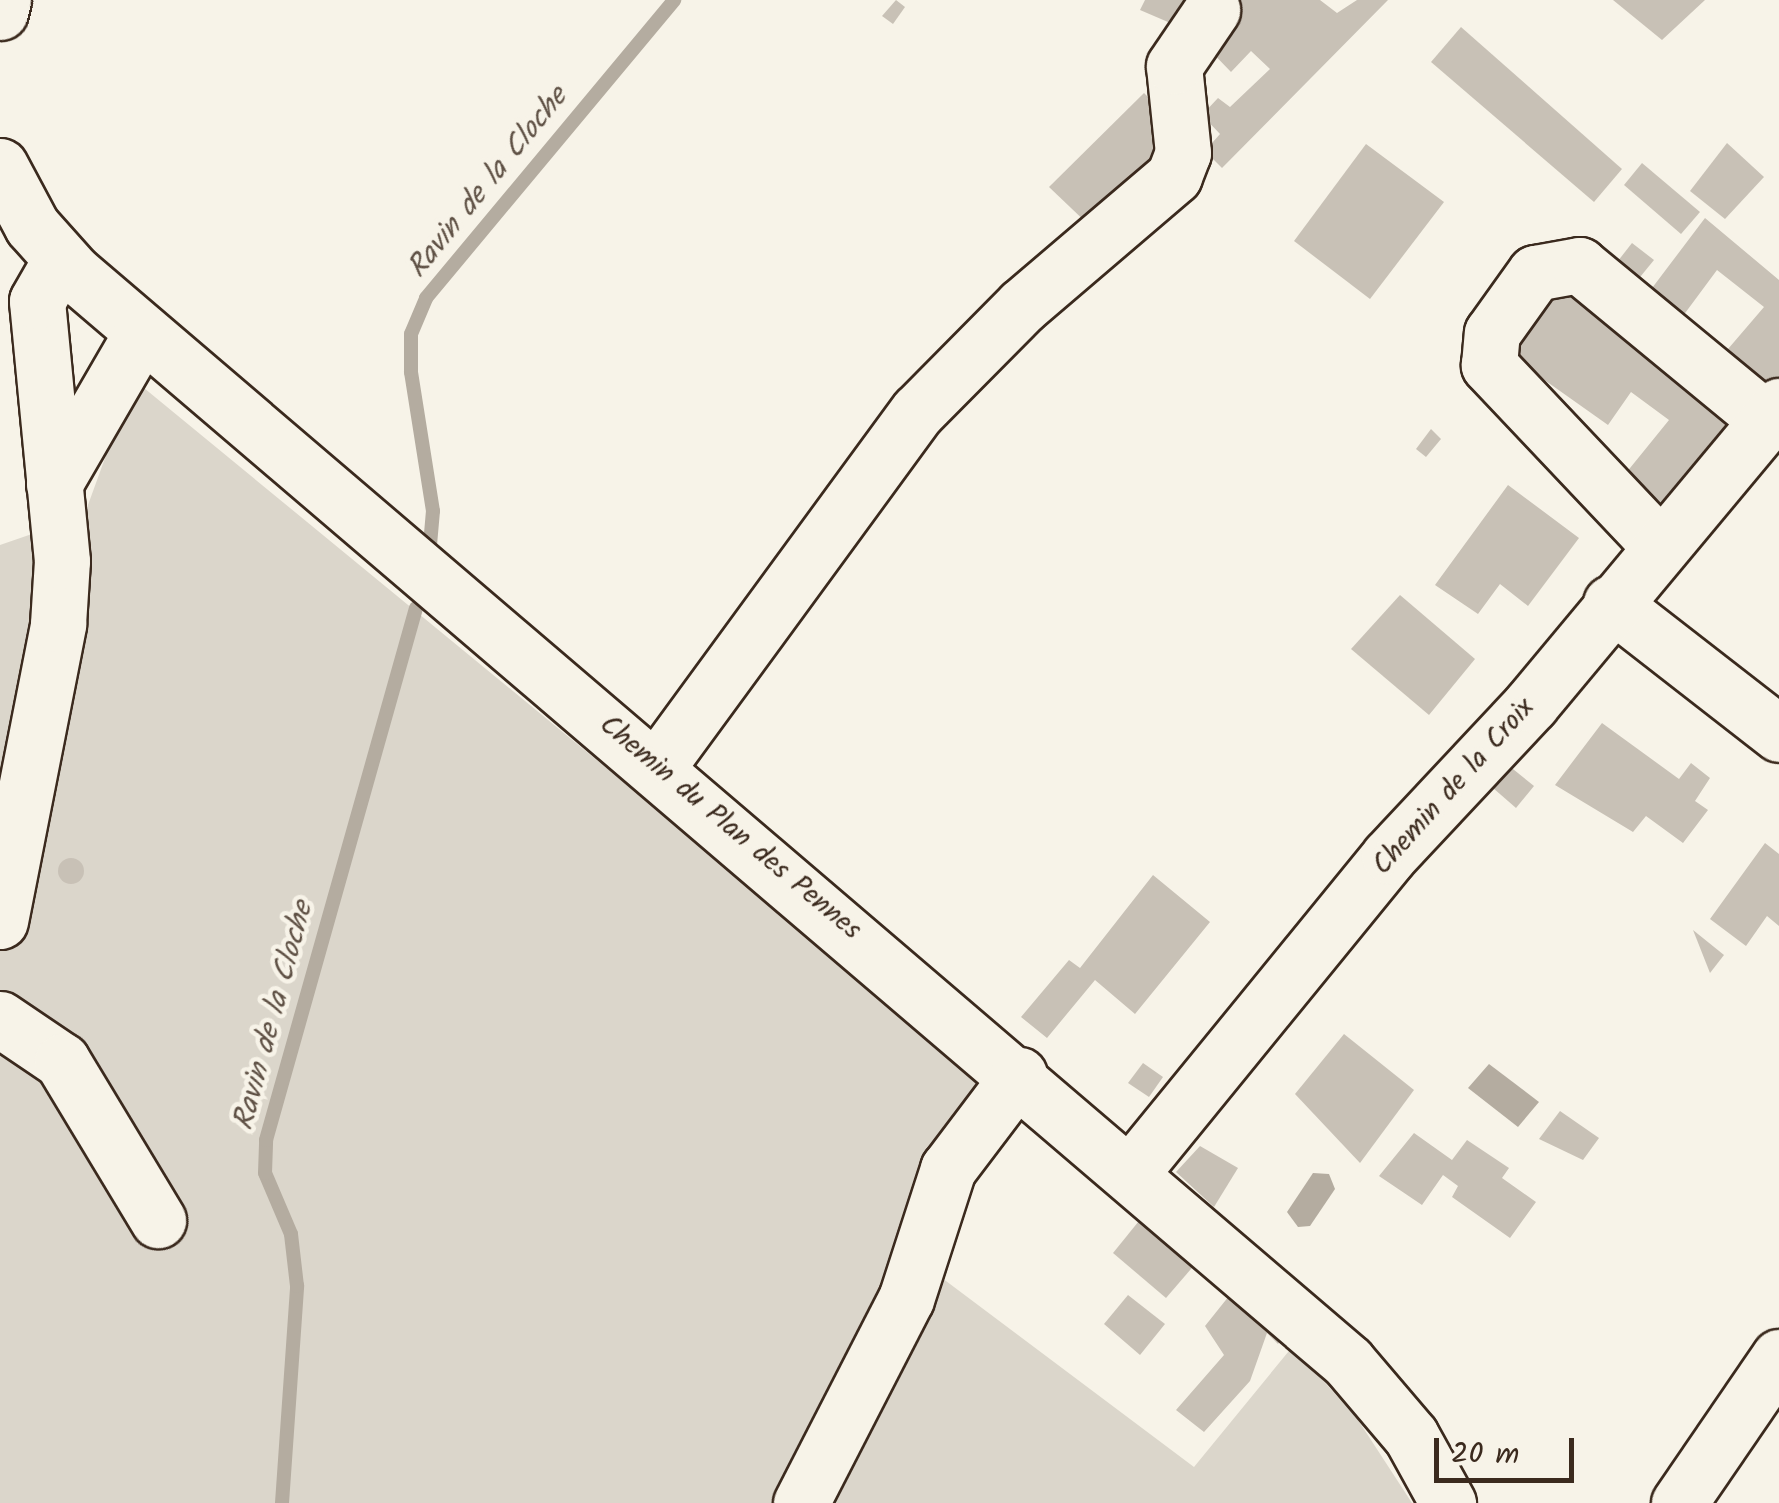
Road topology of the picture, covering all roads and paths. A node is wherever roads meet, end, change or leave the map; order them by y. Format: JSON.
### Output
{"nodes":[{"id":1,"x":3,"y":0,"type":"edge"},
{"id":2,"x":1212,"y":10,"type":"dead end"},
{"id":3,"x":0,"y":12,"type":"edge"},
{"id":4,"x":0,"y":166,"type":"edge"},
{"id":5,"x":60,"y":260,"type":"junction"},
{"id":6,"x":142,"y":332,"type":"junction"},
{"id":7,"x":1773,"y":413,"type":"edge"},
{"id":8,"x":54,"y":484,"type":"junction"},
{"id":9,"x":1659,"y":545,"type":"junction"},
{"id":10,"x":1612,"y":604,"type":"junction"},
{"id":11,"x":1779,"y":734,"type":"edge"},
{"id":12,"x":657,"y":767,"type":"junction"},
{"id":13,"x":0,"y":921,"type":"edge"},
{"id":14,"x":0,"y":1020,"type":"edge"},
{"id":15,"x":1020,"y":1075,"type":"junction"},
{"id":16,"x":1133,"y":1170,"type":"junction"},
{"id":17,"x":158,"y":1220,"type":"dead end"},
{"id":18,"x":1779,"y":1357,"type":"edge"},
{"id":19,"x":801,"y":1503,"type":"edge"},
{"id":20,"x":1448,"y":1503,"type":"edge"},
{"id":21,"x":1679,"y":1503,"type":"edge"}],
"edges":[{"from":1,"to":3,"type":"street"},
{"from":2,"to":12,"type":"street"},
{"from":4,"to":5,"type":"street","name":"Chemin du Plan des Pennes"},
{"from":5,"to":6,"type":"street","name":"Chemin du Plan des Pennes"},
{"from":5,"to":8,"type":"street"},
{"from":6,"to":8,"type":"street"},
{"from":6,"to":12,"type":"street","name":"Chemin du Plan des Pennes"},
{"from":7,"to":9,"type":"street","name":"Chemin de la Croix"},
{"from":7,"to":9,"type":"street"},
{"from":8,"to":13,"type":"street"},
{"from":9,"to":10,"type":"street","name":"Chemin de la Croix"},
{"from":10,"to":11,"type":"street"},
{"from":10,"to":16,"type":"street","name":"Chemin de la Croix"},
{"from":12,"to":15,"type":"street","name":"Chemin du Plan des Pennes"},
{"from":14,"to":17,"type":"street"},
{"from":15,"to":16,"type":"street","name":"Chemin du Plan des Pennes"},
{"from":15,"to":19,"type":"street"},
{"from":16,"to":20,"type":"street","name":"Chemin du Plan des Pennes"},
{"from":18,"to":21,"type":"street"}]}
